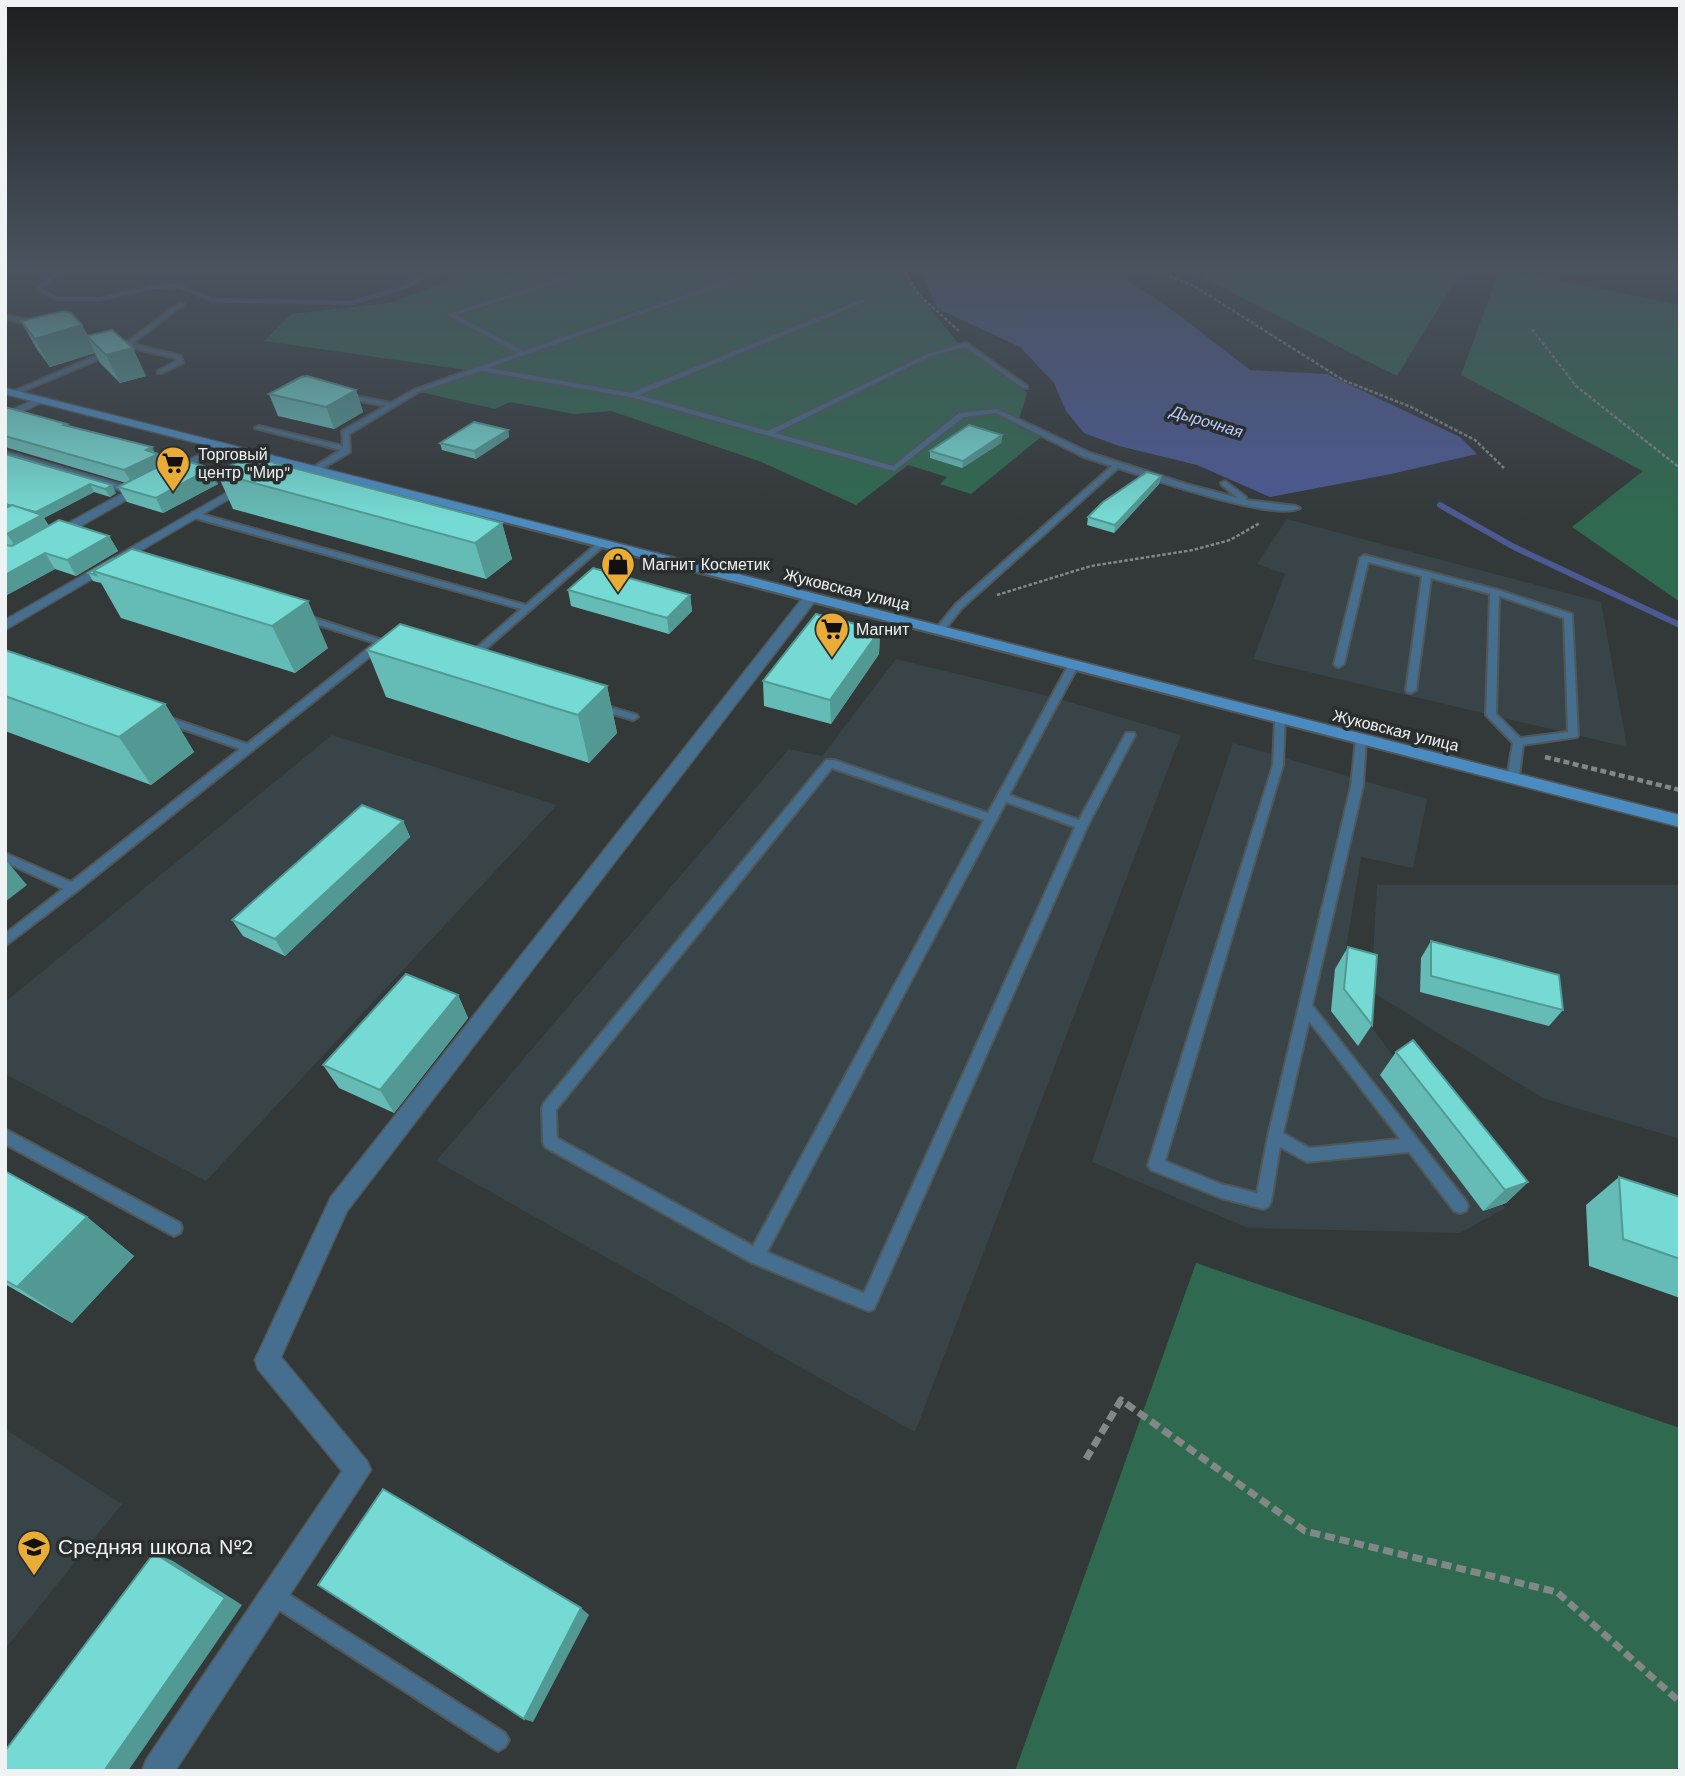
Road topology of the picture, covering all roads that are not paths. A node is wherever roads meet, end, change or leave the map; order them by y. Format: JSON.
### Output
{"nodes":[{"id":1,"x":112,"y":351,"type":"edge"},
{"id":2,"x":152,"y":351,"type":"edge"},
{"id":3,"x":518,"y":351,"type":"edge"},
{"id":4,"x":533,"y":351,"type":"edge"},
{"id":5,"x":742,"y":351,"type":"edge"},
{"id":6,"x":944,"y":351,"type":"edge"},
{"id":7,"x":974,"y":351,"type":"edge"},
{"id":8,"x":524,"y":354,"type":"junction"},
{"id":9,"x":482,"y":369,"type":"junction"},
{"id":10,"x":160,"y":372,"type":"dead end"},
{"id":11,"x":1025,"y":387,"type":"dead end"},
{"id":12,"x":10,"y":392,"type":"edge"},
{"id":13,"x":329,"y":392,"type":"edge"},
{"id":14,"x":632,"y":395,"type":"junction"},
{"id":15,"x":44,"y":400,"type":"junction"},
{"id":16,"x":393,"y":405,"type":"junction"},
{"id":17,"x":5,"y":416,"type":"edge"},
{"id":18,"x":259,"y":428,"type":"dead end"},
{"id":19,"x":769,"y":433,"type":"junction"},
{"id":20,"x":224,"y":446,"type":"junction"},
{"id":21,"x":346,"y":449,"type":"junction"},
{"id":22,"x":5,"y":454,"type":"edge"},
{"id":23,"x":286,"y":461,"type":"junction"},
{"id":24,"x":1117,"y":465,"type":"junction"},
{"id":25,"x":315,"y":469,"type":"junction"},
{"id":26,"x":1225,"y":483,"type":"dead end"},
{"id":27,"x":133,"y":491,"type":"junction"},
{"id":28,"x":1246,"y":501,"type":"junction"},
{"id":29,"x":1296,"y":508,"type":"road end"},
{"id":30,"x":194,"y":515,"type":"junction"},
{"id":31,"x":604,"y":542,"type":"junction"},
{"id":32,"x":41,"y":543,"type":"edge"},
{"id":33,"x":118,"y":560,"type":"junction"},
{"id":34,"x":131,"y":564,"type":"edge"},
{"id":35,"x":1427,"y":575,"type":"junction"},
{"id":36,"x":1495,"y":592,"type":"junction"},
{"id":37,"x":810,"y":598,"type":"junction"},
{"id":38,"x":527,"y":608,"type":"junction"},
{"id":39,"x":290,"y":613,"type":"edge"},
{"id":40,"x":5,"y":626,"type":"edge"},
{"id":41,"x":939,"y":631,"type":"junction"},
{"id":42,"x":383,"y":642,"type":"junction"},
{"id":43,"x":396,"y":646,"type":"edge"},
{"id":44,"x":1339,"y":664,"type":"dead end"},
{"id":45,"x":1073,"y":666,"type":"junction"},
{"id":46,"x":475,"y":670,"type":"edge"},
{"id":47,"x":1412,"y":690,"type":"dead end"},
{"id":48,"x":580,"y":702,"type":"edge"},
{"id":49,"x":146,"y":713,"type":"edge"},
{"id":50,"x":633,"y":717,"type":"dead end"},
{"id":51,"x":1280,"y":719,"type":"junction"},
{"id":52,"x":1130,"y":735,"type":"dead end"},
{"id":53,"x":1361,"y":739,"type":"junction"},
{"id":54,"x":1518,"y":746,"type":"junction"},
{"id":55,"x":248,"y":748,"type":"junction"},
{"id":56,"x":1513,"y":777,"type":"junction"},
{"id":57,"x":1003,"y":797,"type":"junction"},
{"id":58,"x":992,"y":818,"type":"junction"},
{"id":59,"x":1680,"y":821,"type":"edge"},
{"id":60,"x":1082,"y":825,"type":"junction"},
{"id":61,"x":5,"y":857,"type":"edge"},
{"id":62,"x":73,"y":888,"type":"junction"},
{"id":63,"x":5,"y":941,"type":"edge"},
{"id":64,"x":1306,"y":1007,"type":"junction"},
{"id":65,"x":5,"y":1136,"type":"edge"},
{"id":66,"x":1275,"y":1136,"type":"junction"},
{"id":67,"x":1413,"y":1146,"type":"junction"},
{"id":68,"x":1461,"y":1206,"type":"dead end"},
{"id":69,"x":174,"y":1228,"type":"dead end"},
{"id":70,"x":756,"y":1256,"type":"junction"},
{"id":71,"x":274,"y":1595,"type":"junction"},
{"id":72,"x":498,"y":1740,"type":"dead end"},
{"id":73,"x":157,"y":1771,"type":"edge"}],
"edges":[{"from":1,"to":12,"type":"lane"},
{"from":2,"to":10,"type":"lane"},
{"from":3,"to":8,"type":"lane"},
{"from":4,"to":8,"type":"lane"},
{"from":5,"to":14,"type":"lane"},
{"from":6,"to":19,"type":"lane"},
{"from":7,"to":11,"type":"lane"},
{"from":8,"to":9,"type":"lane"},
{"from":9,"to":14,"type":"lane"},
{"from":9,"to":16,"type":"lane"},
{"from":12,"to":15,"type":"main road","name":"Жуковская улица"},
{"from":13,"to":16,"type":"lane"},
{"from":14,"to":19,"type":"lane"},
{"from":15,"to":17,"type":"street"},
{"from":15,"to":20,"type":"main road","name":"Жуковская улица"},
{"from":16,"to":21,"type":"lane"},
{"from":18,"to":21,"type":"lane"},
{"from":19,"to":24,"type":"lane"},
{"from":20,"to":23,"type":"main road","name":"Жуковская улица"},
{"from":20,"to":27,"type":"street"},
{"from":21,"to":25,"type":"lane"},
{"from":22,"to":27,"type":"street"},
{"from":23,"to":25,"type":"main road","name":"Жуковская улица"},
{"from":23,"to":30,"type":"street"},
{"from":24,"to":28,"type":"lane"},
{"from":24,"to":41,"type":"lane"},
{"from":25,"to":31,"type":"main road","name":"Жуковская улица"},
{"from":26,"to":28,"type":"lane"},
{"from":27,"to":32,"type":"street"},
{"from":28,"to":29,"type":"lane"},
{"from":30,"to":33,"type":"street"},
{"from":30,"to":38,"type":"lane"},
{"from":31,"to":37,"type":"main road","name":"Жуковская улица"},
{"from":31,"to":38,"type":"lane"},
{"from":33,"to":34,"type":"lane"},
{"from":33,"to":40,"type":"street"},
{"from":35,"to":36,"type":"lane"},
{"from":35,"to":44,"type":"lane"},
{"from":35,"to":47,"type":"lane"},
{"from":36,"to":54,"type":"lane"},
{"from":36,"to":54,"type":"lane"},
{"from":37,"to":41,"type":"main road","name":"Жуковская улица"},
{"from":37,"to":71,"type":"street"},
{"from":38,"to":46,"type":"lane"},
{"from":39,"to":42,"type":"lane"},
{"from":41,"to":45,"type":"main road","name":"Жуковская улица"},
{"from":42,"to":43,"type":"lane"},
{"from":42,"to":55,"type":"lane"},
{"from":45,"to":51,"type":"main road","name":"Жуковская улица"},
{"from":45,"to":57,"type":"lane"},
{"from":48,"to":50,"type":"lane"},
{"from":49,"to":55,"type":"lane"},
{"from":51,"to":53,"type":"main road","name":"Жуковская улица"},
{"from":51,"to":66,"type":"lane"},
{"from":52,"to":60,"type":"lane"},
{"from":53,"to":56,"type":"main road","name":"Жуковская улица"},
{"from":53,"to":64,"type":"lane"},
{"from":54,"to":56,"type":"lane"},
{"from":55,"to":62,"type":"lane"},
{"from":56,"to":59,"type":"main road","name":"Жуковская улица"},
{"from":57,"to":58,"type":"lane"},
{"from":57,"to":60,"type":"lane"},
{"from":58,"to":70,"type":"lane"},
{"from":58,"to":70,"type":"lane"},
{"from":60,"to":70,"type":"lane"},
{"from":61,"to":62,"type":"lane"},
{"from":62,"to":63,"type":"lane"},
{"from":64,"to":66,"type":"lane"},
{"from":64,"to":67,"type":"lane"},
{"from":65,"to":69,"type":"lane"},
{"from":66,"to":67,"type":"lane"},
{"from":67,"to":68,"type":"lane"},
{"from":71,"to":72,"type":"lane"},
{"from":71,"to":73,"type":"street"}]}
